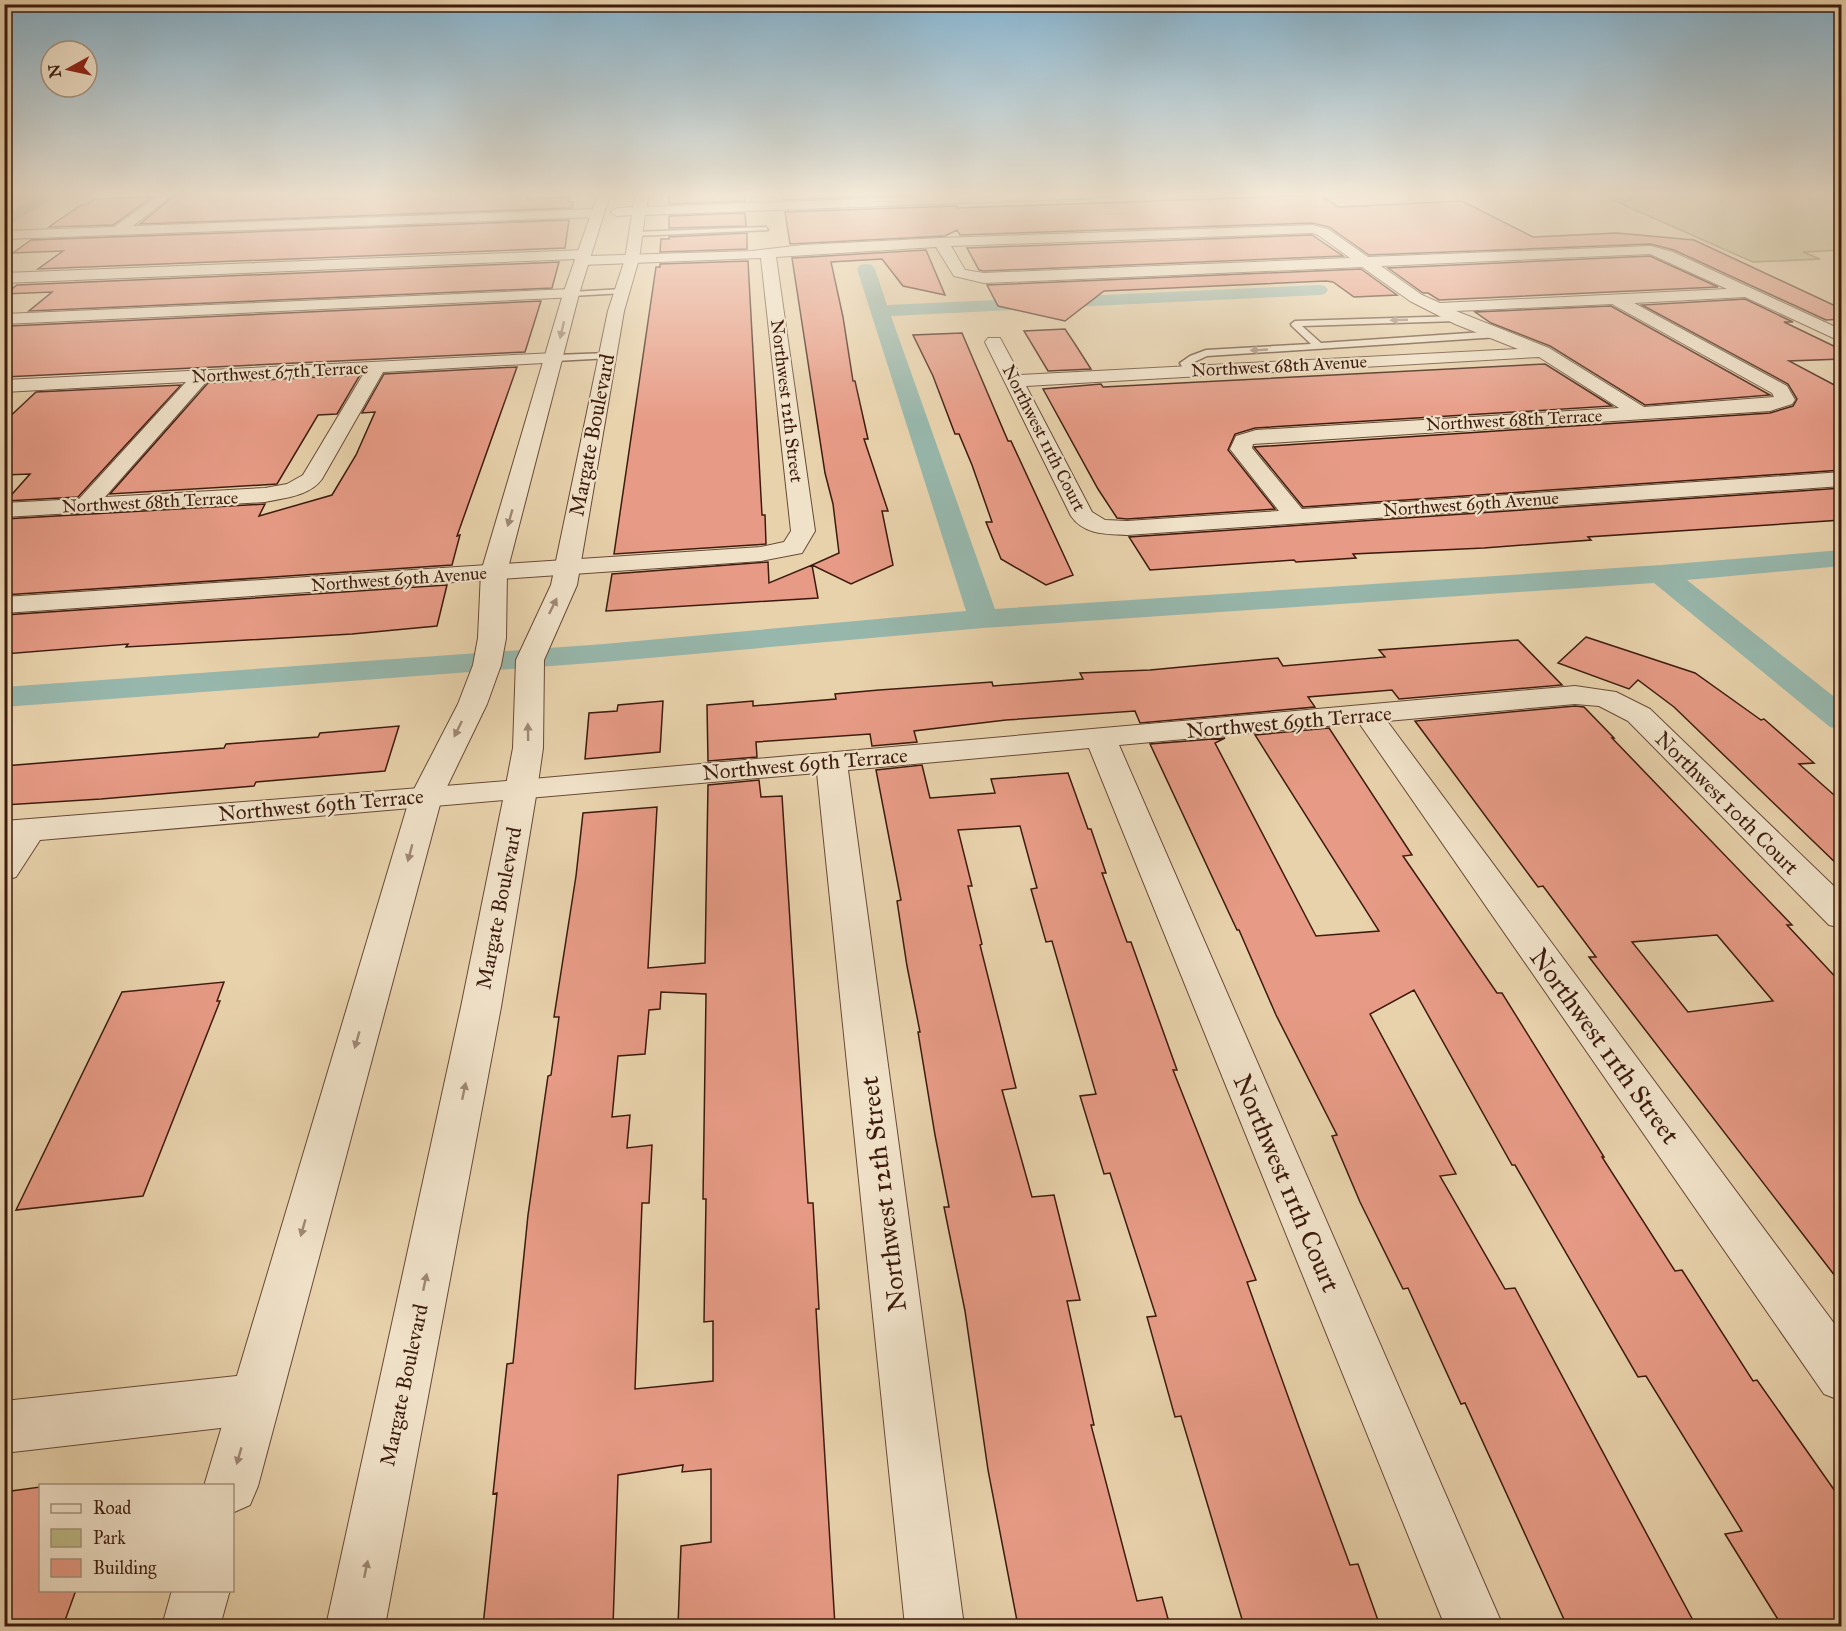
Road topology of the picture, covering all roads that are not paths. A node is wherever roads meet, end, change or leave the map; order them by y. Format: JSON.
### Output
{"nodes":[{"id":1,"x":222,"y":270,"type":"edge"},
{"id":2,"x":579,"y":270,"type":"edge"},
{"id":3,"x":628,"y":270,"type":"edge"},
{"id":4,"x":770,"y":270,"type":"edge"},
{"id":5,"x":957,"y":270,"type":"edge"},
{"id":6,"x":1171,"y":270,"type":"edge"},
{"id":7,"x":1375,"y":270,"type":"edge"},
{"id":8,"x":1701,"y":270,"type":"edge"},
{"id":9,"x":5,"y":278,"type":"edge"},
{"id":10,"x":622,"y":291,"type":"junction"},
{"id":11,"x":1748,"y":292,"type":"junction"},
{"id":12,"x":571,"y":294,"type":"junction"},
{"id":13,"x":1616,"y":299,"type":"junction"},
{"id":14,"x":1436,"y":308,"type":"junction"},
{"id":15,"x":1457,"y":318,"type":"junction"},
{"id":16,"x":4,"y":319,"type":"edge"},
{"id":17,"x":1499,"y":334,"type":"junction"},
{"id":18,"x":1842,"y":337,"type":"edge"},
{"id":19,"x":994,"y":342,"type":"dead end"},
{"id":20,"x":1319,"y":346,"type":"junction"},
{"id":21,"x":1543,"y":352,"type":"junction"},
{"id":22,"x":608,"y":356,"type":"junction"},
{"id":23,"x":555,"y":358,"type":"junction"},
{"id":24,"x":1340,"y":362,"type":"junction"},
{"id":25,"x":377,"y":367,"type":"junction"},
{"id":26,"x":1189,"y":372,"type":"junction"},
{"id":27,"x":202,"y":376,"type":"junction"},
{"id":28,"x":1015,"y":381,"type":"junction"},
{"id":29,"x":12,"y":386,"type":"edge"},
{"id":30,"x":4,"y":398,"type":"edge"},
{"id":31,"x":1640,"y":413,"type":"junction"},
{"id":32,"x":1842,"y":479,"type":"edge"},
{"id":33,"x":85,"y":506,"type":"junction"},
{"id":34,"x":4,"y":510,"type":"edge"},
{"id":35,"x":1295,"y":516,"type":"junction"},
{"id":36,"x":1101,"y":527,"type":"joint"},
{"id":37,"x":793,"y":548,"type":"joint"},
{"id":38,"x":568,"y":567,"type":"junction"},
{"id":39,"x":494,"y":572,"type":"junction"},
{"id":40,"x":4,"y":605,"type":"edge"},
{"id":41,"x":1606,"y":698,"type":"joint"},
{"id":42,"x":1368,"y":715,"type":"junction"},
{"id":43,"x":1101,"y":739,"type":"junction"},
{"id":44,"x":831,"y":761,"type":"junction"},
{"id":45,"x":521,"y":790,"type":"junction"},
{"id":46,"x":426,"y":796,"type":"junction"},
{"id":47,"x":17,"y":831,"type":"edge"},
{"id":48,"x":4,"y":870,"type":"edge"},
{"id":49,"x":1842,"y":916,"type":"edge"},
{"id":50,"x":1842,"y":1377,"type":"edge"},
{"id":51,"x":255,"y":1399,"type":"junction"},
{"id":52,"x":4,"y":1427,"type":"edge"},
{"id":53,"x":231,"y":1484,"type":"edge"},
{"id":54,"x":200,"y":1592,"type":"edge"},
{"id":55,"x":191,"y":1626,"type":"edge"},
{"id":56,"x":355,"y":1626,"type":"edge"},
{"id":57,"x":935,"y":1626,"type":"edge"},
{"id":58,"x":1474,"y":1626,"type":"edge"}],
"edges":[{"from":1,"to":9,"type":"street"},
{"from":2,"to":12,"type":"street"},
{"from":3,"to":10,"type":"street","name":"Margate Boulevard"},
{"from":4,"to":37,"type":"street","name":"Northwest 12th Street"},
{"from":5,"to":6,"type":"street"},
{"from":7,"to":14,"type":"street"},
{"from":8,"to":11,"type":"street"},
{"from":10,"to":12,"type":"lane"},
{"from":10,"to":22,"type":"street","name":"Margate Boulevard"},
{"from":11,"to":13,"type":"street"},
{"from":11,"to":18,"type":"street"},
{"from":12,"to":16,"type":"street"},
{"from":12,"to":23,"type":"street","one_way":true},
{"from":13,"to":14,"type":"street"},
{"from":13,"to":31,"type":"street","name":"Northwest 68th Terrace"},
{"from":14,"to":15,"type":"street"},
{"from":15,"to":17,"type":"street"},
{"from":15,"to":20,"type":"lane","one_way":true},
{"from":17,"to":20,"type":"lane"},
{"from":17,"to":21,"type":"street"},
{"from":19,"to":28,"type":"street","name":"Northwest 11th Court"},
{"from":20,"to":24,"type":"lane"},
{"from":20,"to":26,"type":"lane","one_way":true},
{"from":21,"to":24,"type":"street","name":"Northwest 68th Avenue"},
{"from":21,"to":31,"type":"street"},
{"from":22,"to":23,"type":"lane"},
{"from":22,"to":38,"type":"street","name":"Margate Boulevard"},
{"from":23,"to":25,"type":"street","name":"Northwest 67th Terrace"},
{"from":23,"to":39,"type":"street","one_way":true},
{"from":24,"to":26,"type":"street","name":"Northwest 68th Avenue"},
{"from":25,"to":27,"type":"street","name":"Northwest 67th Terrace"},
{"from":25,"to":33,"type":"street","name":"Northwest 68th Terrace"},
{"from":26,"to":28,"type":"street","name":"Northwest 68th Avenue"},
{"from":27,"to":29,"type":"street","name":"Northwest 67th Terrace"},
{"from":27,"to":33,"type":"street"},
{"from":28,"to":36,"type":"street","name":"Northwest 11th Court"},
{"from":29,"to":30,"type":"street"},
{"from":31,"to":35,"type":"street","name":"Northwest 68th Terrace"},
{"from":32,"to":35,"type":"street","name":"Northwest 69th Avenue"},
{"from":33,"to":34,"type":"street","name":"Northwest 68th Terrace"},
{"from":35,"to":36,"type":"street","name":"Northwest 69th Avenue"},
{"from":37,"to":38,"type":"street","name":"Northwest 69th Avenue"},
{"from":38,"to":39,"type":"street","name":"Northwest 69th Avenue"},
{"from":45,"to":38,"type":"street","name":"Margate Boulevard","one_way":true},
{"from":39,"to":40,"type":"street","name":"Northwest 69th Avenue"},
{"from":39,"to":46,"type":"street","one_way":true},
{"from":41,"to":42,"type":"street","name":"Northwest 69th Terrace"},
{"from":41,"to":49,"type":"street","name":"Northwest 10th Court"},
{"from":42,"to":43,"type":"street","name":"Northwest 69th Terrace"},
{"from":42,"to":50,"type":"street","name":"Northwest 11th Street"},
{"from":43,"to":44,"type":"street","name":"Northwest 69th Terrace"},
{"from":43,"to":58,"type":"street","name":"Northwest 11th Court"},
{"from":44,"to":45,"type":"street","name":"Northwest 69th Terrace"},
{"from":44,"to":57,"type":"street","name":"Northwest 12th Street"},
{"from":45,"to":46,"type":"street","name":"Northwest 69th Terrace"},
{"from":56,"to":45,"type":"street","name":"Margate Boulevard","one_way":true},
{"from":46,"to":47,"type":"street","name":"Northwest 69th Terrace"},
{"from":46,"to":51,"type":"street","one_way":true},
{"from":47,"to":48,"type":"street"},
{"from":51,"to":52,"type":"street"},
{"from":51,"to":53,"type":"street","one_way":true},
{"from":54,"to":55,"type":"street"}]}
